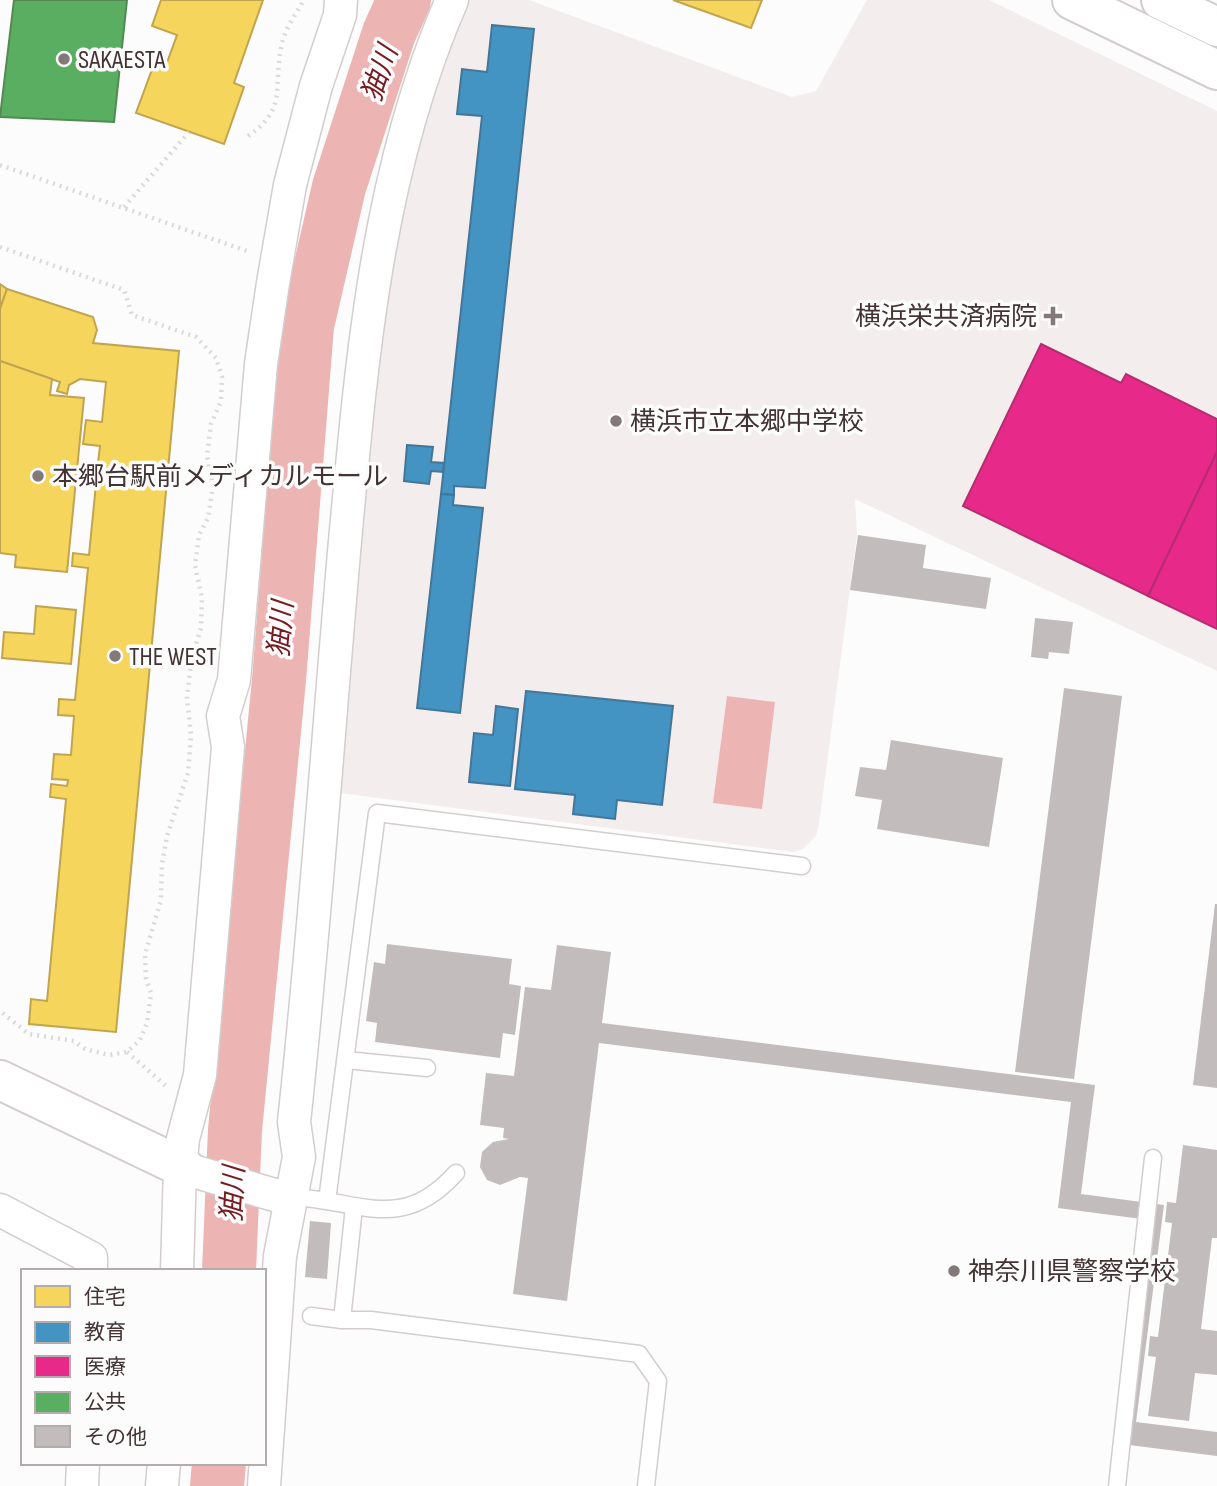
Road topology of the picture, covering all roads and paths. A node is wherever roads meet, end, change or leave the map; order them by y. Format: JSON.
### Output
{"nodes":[{"id":1,"x":304,"y":0,"type":"edge"},
{"id":2,"x":341,"y":0,"type":"edge"},
{"id":3,"x":452,"y":0,"type":"edge"},
{"id":4,"x":1072,"y":0,"type":"edge"},
{"id":5,"x":1161,"y":0,"type":"edge"},
{"id":6,"x":1217,"y":27,"type":"edge"},
{"id":7,"x":1217,"y":70,"type":"edge"},
{"id":8,"x":189,"y":131,"type":"dead end"},
{"id":9,"x":248,"y":136,"type":"dead end"},
{"id":10,"x":0,"y":165,"type":"edge"},
{"id":11,"x":124,"y":207,"type":"junction"},
{"id":12,"x":0,"y":247,"type":"edge"},
{"id":13,"x":256,"y":254,"type":"dead end"},
{"id":14,"x":802,"y":866,"type":"dead end"},
{"id":15,"x":0,"y":1011,"type":"edge"},
{"id":16,"x":127,"y":1052,"type":"junction"},
{"id":17,"x":346,"y":1060,"type":"junction"},
{"id":18,"x":427,"y":1068,"type":"dead end"},
{"id":19,"x":0,"y":1080,"type":"edge"},
{"id":20,"x":162,"y":1083,"type":"dead end"},
{"id":21,"x":1153,"y":1158,"type":"dead end"},
{"id":22,"x":183,"y":1168,"type":"junction"},
{"id":23,"x":456,"y":1173,"type":"dead end"},
{"id":24,"x":285,"y":1197,"type":"junction"},
{"id":25,"x":327,"y":1201,"type":"junction"},
{"id":26,"x":354,"y":1207,"type":"junction"},
{"id":27,"x":0,"y":1210,"type":"edge"},
{"id":28,"x":91,"y":1269,"type":"edge"},
{"id":29,"x":177,"y":1269,"type":"edge"},
{"id":30,"x":311,"y":1316,"type":"dead end"},
{"id":31,"x":342,"y":1320,"type":"junction"},
{"id":32,"x":266,"y":1457,"type":"edge"},
{"id":33,"x":83,"y":1465,"type":"edge"},
{"id":34,"x":164,"y":1465,"type":"edge"},
{"id":35,"x":265,"y":1465,"type":"edge"},
{"id":36,"x":82,"y":1486,"type":"edge"},
{"id":37,"x":162,"y":1486,"type":"edge"},
{"id":38,"x":264,"y":1486,"type":"edge"},
{"id":39,"x":646,"y":1486,"type":"edge"},
{"id":40,"x":1117,"y":1486,"type":"edge"}],
"edges":[{"from":1,"to":9,"type":"path"},
{"from":2,"to":22,"type":"street"},
{"from":3,"to":24,"type":"street"},
{"from":4,"to":7,"type":"street"},
{"from":5,"to":6,"type":"street"},
{"from":8,"to":11,"type":"path"},
{"from":10,"to":11,"type":"path"},
{"from":11,"to":13,"type":"path"},
{"from":12,"to":16,"type":"path"},
{"from":14,"to":17,"type":"lane"},
{"from":15,"to":16,"type":"path"},
{"from":16,"to":20,"type":"path"},
{"from":17,"to":18,"type":"lane"},
{"from":17,"to":25,"type":"lane"},
{"from":19,"to":22,"type":"street"},
{"from":21,"to":40,"type":"lane"},
{"from":22,"to":24,"type":"street"},
{"from":22,"to":29,"type":"street"},
{"from":23,"to":26,"type":"lane"},
{"from":24,"to":25,"type":"lane"},
{"from":24,"to":32,"type":"street"},
{"from":25,"to":26,"type":"lane"},
{"from":26,"to":31,"type":"lane"},
{"from":27,"to":28,"type":"street"},
{"from":30,"to":31,"type":"lane"},
{"from":31,"to":39,"type":"lane"},
{"from":33,"to":36,"type":"street"},
{"from":34,"to":37,"type":"street"},
{"from":35,"to":38,"type":"street"}]}
